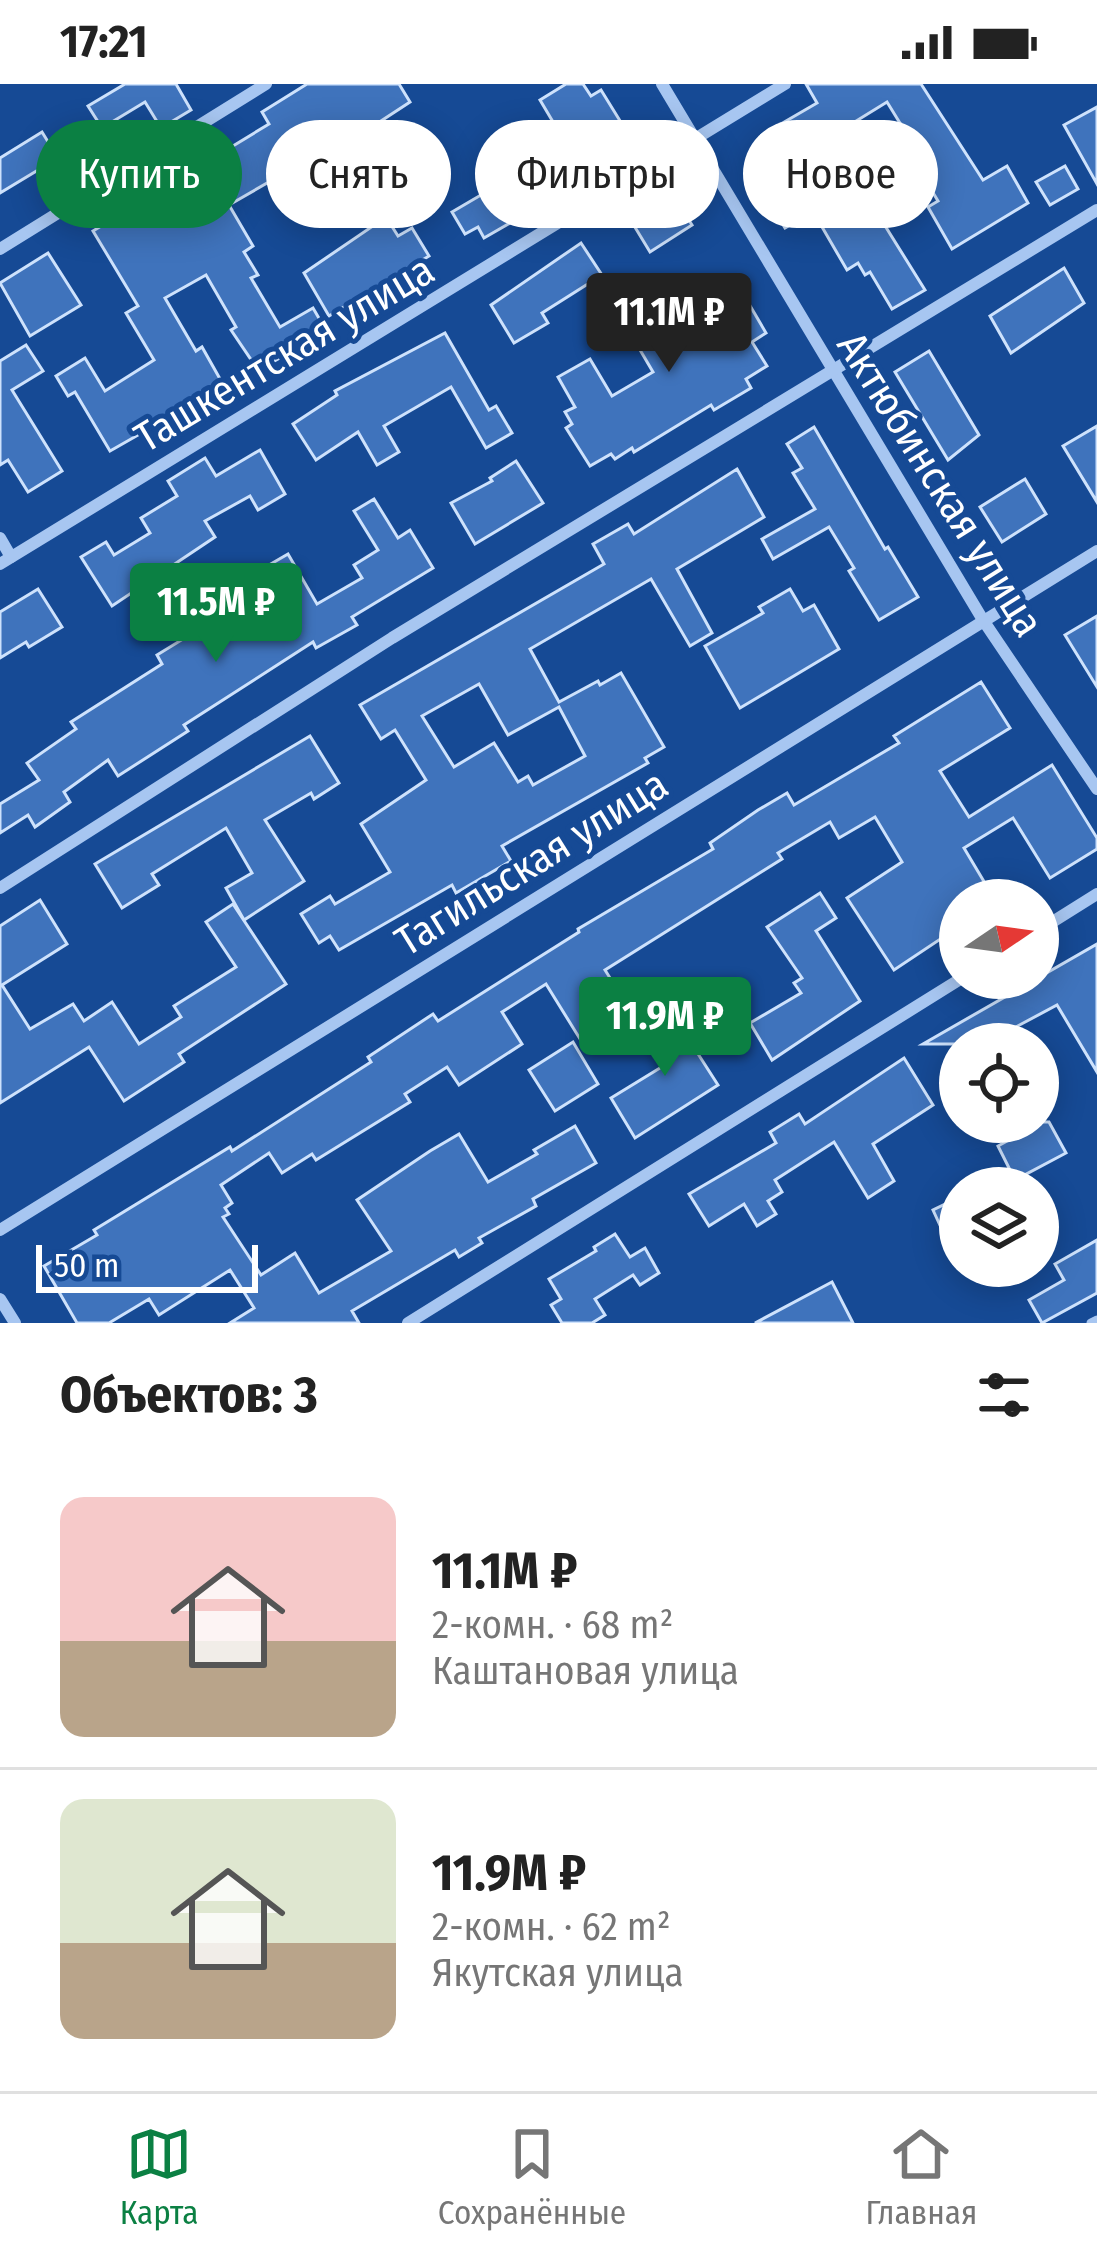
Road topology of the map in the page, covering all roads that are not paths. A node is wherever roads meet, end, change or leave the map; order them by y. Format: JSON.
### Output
{"nodes":[{"id":1,"x":266,"y":84,"type":"edge"},
{"id":2,"x":662,"y":84,"type":"edge"},
{"id":3,"x":785,"y":84,"type":"edge"},
{"id":4,"x":684,"y":120,"type":"edge"},
{"id":5,"x":719,"y":126,"type":"edge"},
{"id":6,"x":719,"y":179,"type":"edge"},
{"id":7,"x":1097,"y":210,"type":"edge"},
{"id":8,"x":551,"y":228,"type":"edge"},
{"id":9,"x":0,"y":249,"type":"edge"},
{"id":10,"x":833,"y":373,"type":"junction"},
{"id":11,"x":0,"y":538,"type":"edge"},
{"id":12,"x":1097,"y":551,"type":"edge"},
{"id":13,"x":6,"y":560,"type":"edge"},
{"id":14,"x":983,"y":620,"type":"junction"},
{"id":15,"x":1097,"y":789,"type":"edge"},
{"id":16,"x":0,"y":888,"type":"edge"},
{"id":17,"x":1097,"y":894,"type":"edge"},
{"id":18,"x":1059,"y":918,"type":"edge"},
{"id":19,"x":939,"y":992,"type":"edge"},
{"id":20,"x":0,"y":1230,"type":"edge"},
{"id":21,"x":0,"y":1299,"type":"edge"},
{"id":22,"x":15,"y":1323,"type":"edge"},
{"id":23,"x":408,"y":1323,"type":"edge"}],
"edges":[{"from":1,"to":9,"type":"street"},
{"from":2,"to":4,"type":"street","name":"Актюбинская улица"},
{"from":3,"to":5,"type":"street","name":"Ташкентская улица"},
{"from":6,"to":10,"type":"street","name":"Актюбинская улица"},
{"from":7,"to":10,"type":"street"},
{"from":8,"to":13,"type":"street","name":"Ташкентская улица"},
{"from":10,"to":14,"type":"street","name":"Актюбинская улица"},
{"from":10,"to":16,"type":"street"},
{"from":11,"to":13,"type":"street"},
{"from":12,"to":14,"type":"street","name":"Тагильская улица"},
{"from":14,"to":15,"type":"street","name":"Актюбинская улица"},
{"from":14,"to":20,"type":"street","name":"Тагильская улица"},
{"from":17,"to":18,"type":"street"},
{"from":19,"to":23,"type":"street"},
{"from":21,"to":22,"type":"street"}]}
